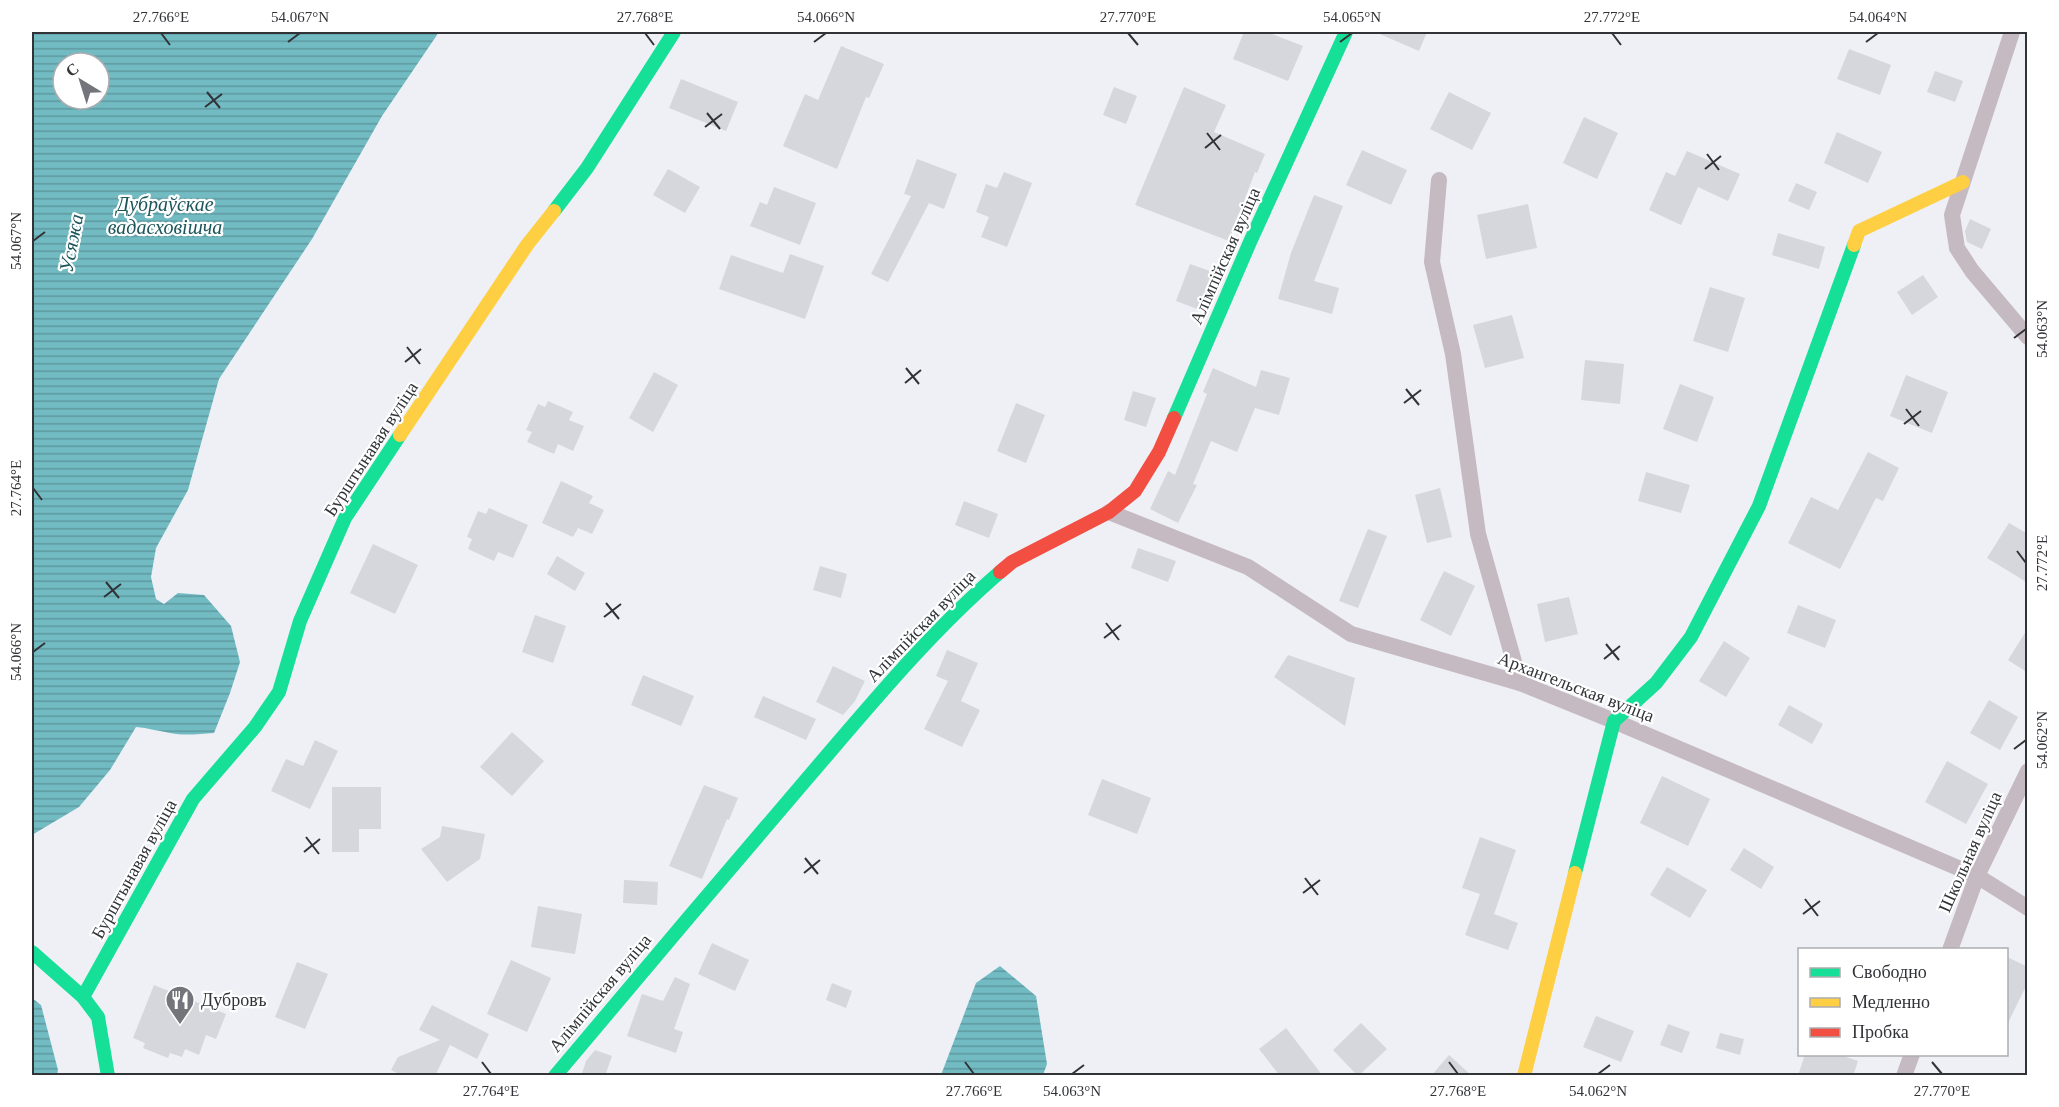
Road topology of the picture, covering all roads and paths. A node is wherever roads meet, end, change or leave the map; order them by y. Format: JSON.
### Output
{"nodes":[{"id":1,"x":674,"y":32,"type":"edge"},
{"id":2,"x":1346,"y":32,"type":"edge"},
{"id":3,"x":2012,"y":32,"type":"edge"},
{"id":4,"x":1438,"y":180,"type":"dead end"},
{"id":5,"x":1963,"y":182,"type":"junction"},
{"id":6,"x":2028,"y":337,"type":"edge"},
{"id":7,"x":1109,"y":513,"type":"junction"},
{"id":8,"x":1520,"y":683,"type":"junction"},
{"id":9,"x":1614,"y":721,"type":"junction"},
{"id":10,"x":2028,"y":771,"type":"edge"},
{"id":11,"x":1977,"y":876,"type":"junction"},
{"id":12,"x":2028,"y":908,"type":"edge"},
{"id":13,"x":1951,"y":948,"type":"edge"},
{"id":14,"x":32,"y":952,"type":"edge"},
{"id":15,"x":83,"y":997,"type":"junction"},
{"id":16,"x":1911,"y":1056,"type":"edge"},
{"id":17,"x":108,"y":1076,"type":"edge"},
{"id":18,"x":555,"y":1076,"type":"edge"},
{"id":19,"x":1524,"y":1076,"type":"edge"},
{"id":20,"x":1904,"y":1076,"type":"edge"}],
"edges":[{"from":1,"to":15,"type":"street","name":"Бурштынавая вуліца"},
{"from":2,"to":7,"type":"street","name":"Алімпійская вуліца"},
{"from":3,"to":5,"type":"street"},
{"from":4,"to":8,"type":"street"},
{"from":5,"to":6,"type":"street"},
{"from":5,"to":9,"type":"street"},
{"from":7,"to":8,"type":"street","name":"Архангельская вуліца"},
{"from":7,"to":18,"type":"street","name":"Алімпійская вуліца"},
{"from":8,"to":9,"type":"street","name":"Архангельская вуліца"},
{"from":9,"to":11,"type":"street","name":"Архангельская вуліца"},
{"from":9,"to":19,"type":"street"},
{"from":10,"to":11,"type":"street","name":"Школьная вуліца"},
{"from":11,"to":12,"type":"street","name":"Архангельская вуліца"},
{"from":11,"to":13,"type":"street","name":"Школьная вуліца"},
{"from":14,"to":15,"type":"street"},
{"from":15,"to":17,"type":"street"},
{"from":16,"to":20,"type":"street"}]}
